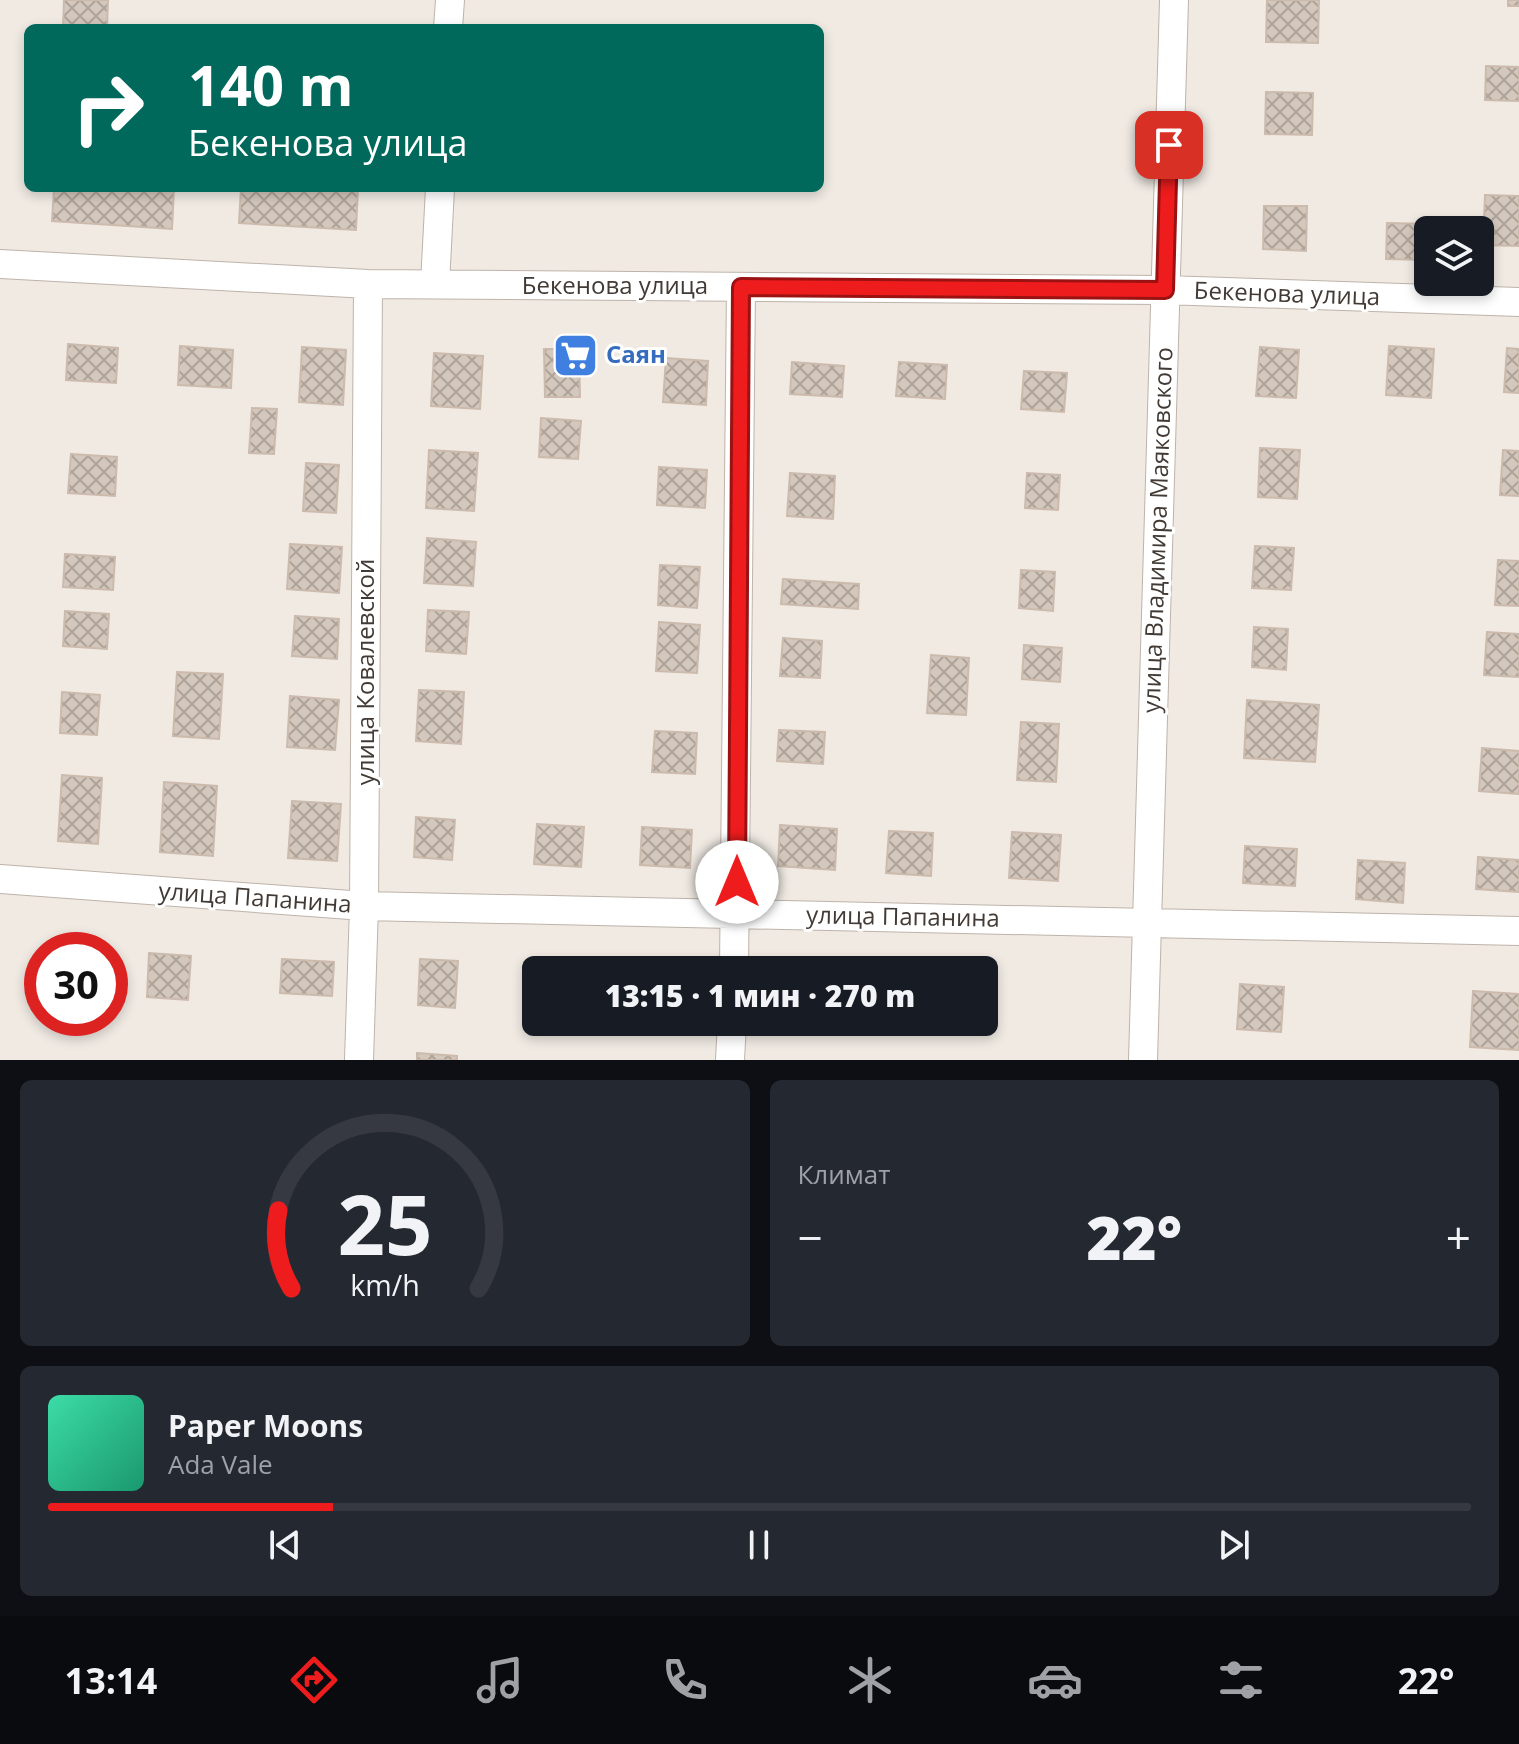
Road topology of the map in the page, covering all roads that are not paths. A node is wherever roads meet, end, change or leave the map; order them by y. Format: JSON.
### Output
{"nodes":[{"id":1,"x":450,"y":0,"type":"edge"},
{"id":2,"x":1174,"y":0,"type":"edge"},
{"id":3,"x":448,"y":24,"type":"edge"},
{"id":4,"x":440,"y":192,"type":"edge"},
{"id":5,"x":0,"y":264,"type":"edge"},
{"id":6,"x":368,"y":284,"type":"junction"},
{"id":7,"x":435,"y":284,"type":"junction"},
{"id":8,"x":741,"y":287,"type":"junction"},
{"id":9,"x":1165,"y":290,"type":"junction"},
{"id":10,"x":1519,"y":302,"type":"edge"},
{"id":11,"x":0,"y":879,"type":"edge"},
{"id":12,"x":364,"y":906,"type":"junction"},
{"id":13,"x":737,"y":913,"type":"junction"},
{"id":14,"x":1147,"y":922,"type":"junction"},
{"id":15,"x":1519,"y":931,"type":"edge"},
{"id":16,"x":735,"y":956,"type":"edge"},
{"id":17,"x":731,"y":1036,"type":"edge"},
{"id":18,"x":359,"y":1060,"type":"edge"},
{"id":19,"x":730,"y":1060,"type":"edge"},
{"id":20,"x":1143,"y":1060,"type":"edge"}],
"edges":[{"from":1,"to":3,"type":"street"},
{"from":2,"to":9,"type":"street","name":"улица Владимира Маяковского"},
{"from":4,"to":7,"type":"street"},
{"from":5,"to":6,"type":"street","name":"Бекенова улица"},
{"from":6,"to":7,"type":"street","name":"Бекенова улица"},
{"from":6,"to":12,"type":"street","name":"улица Ковалевской"},
{"from":7,"to":8,"type":"street","name":"Бекенова улица"},
{"from":8,"to":9,"type":"street","name":"Бекенова улица"},
{"from":8,"to":13,"type":"street"},
{"from":9,"to":10,"type":"street","name":"Бекенова улица"},
{"from":9,"to":14,"type":"street","name":"улица Владимира Маяковского"},
{"from":11,"to":12,"type":"street","name":"улица Папанина"},
{"from":12,"to":13,"type":"street","name":"улица Папанина"},
{"from":12,"to":18,"type":"street","name":"улица Ковалевской"},
{"from":13,"to":14,"type":"street","name":"улица Папанина"},
{"from":13,"to":16,"type":"street"},
{"from":14,"to":15,"type":"street","name":"улица Папанина"},
{"from":14,"to":20,"type":"street","name":"улица Владимира Маяковского"},
{"from":17,"to":19,"type":"street"}]}
